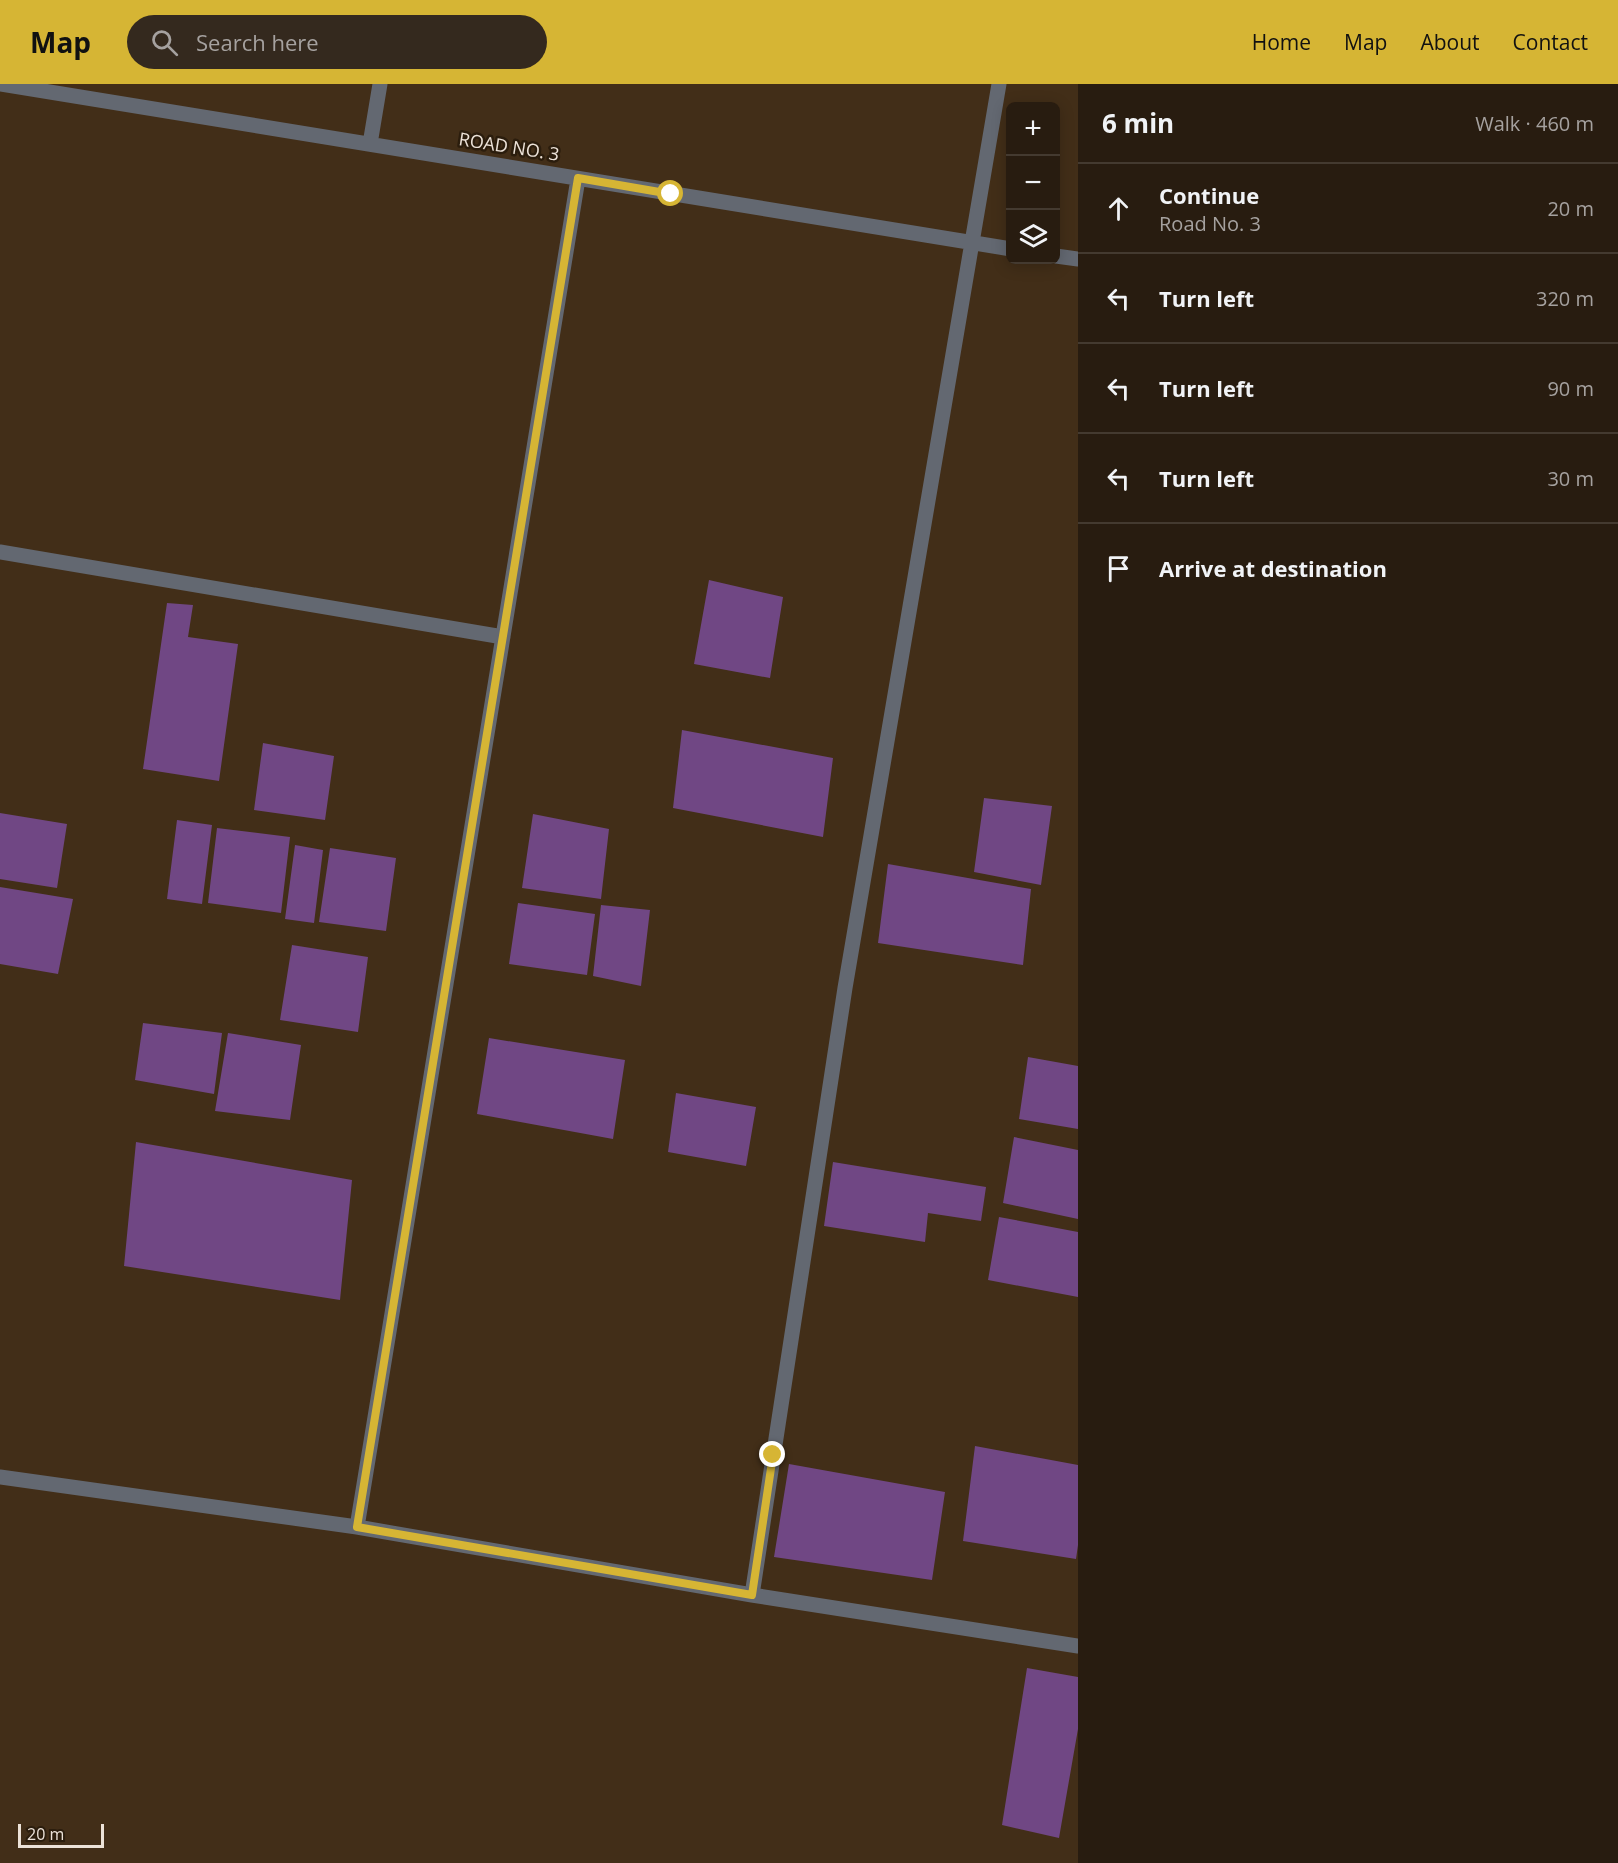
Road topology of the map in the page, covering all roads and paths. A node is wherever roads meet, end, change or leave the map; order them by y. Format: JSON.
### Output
{"nodes":[{"id":1,"x":1,"y":84,"type":"edge"},
{"id":2,"x":380,"y":84,"type":"edge"},
{"id":3,"x":999,"y":84,"type":"edge"},
{"id":4,"x":370,"y":144,"type":"junction"},
{"id":5,"x":578,"y":178,"type":"junction"},
{"id":6,"x":973,"y":243,"type":"junction"},
{"id":7,"x":1006,"y":248,"type":"edge"},
{"id":8,"x":1060,"y":257,"type":"edge"},
{"id":9,"x":1078,"y":259,"type":"edge"},
{"id":10,"x":0,"y":552,"type":"edge"},
{"id":11,"x":503,"y":637,"type":"junction"},
{"id":12,"x":0,"y":1477,"type":"edge"},
{"id":13,"x":357,"y":1527,"type":"junction"},
{"id":14,"x":752,"y":1595,"type":"junction"},
{"id":15,"x":1078,"y":1646,"type":"edge"}],
"edges":[{"from":1,"to":4,"type":"street","name":"ROAD NO. 3"},
{"from":2,"to":4,"type":"street"},
{"from":3,"to":6,"type":"street"},
{"from":4,"to":5,"type":"street","name":"ROAD NO. 3"},
{"from":5,"to":6,"type":"street","name":"ROAD NO. 3"},
{"from":5,"to":11,"type":"street"},
{"from":6,"to":7,"type":"street","name":"ROAD NO. 3"},
{"from":6,"to":14,"type":"street"},
{"from":8,"to":9,"type":"street"},
{"from":10,"to":11,"type":"street"},
{"from":11,"to":13,"type":"street"},
{"from":12,"to":13,"type":"street"},
{"from":13,"to":14,"type":"street"},
{"from":14,"to":15,"type":"street"}]}
